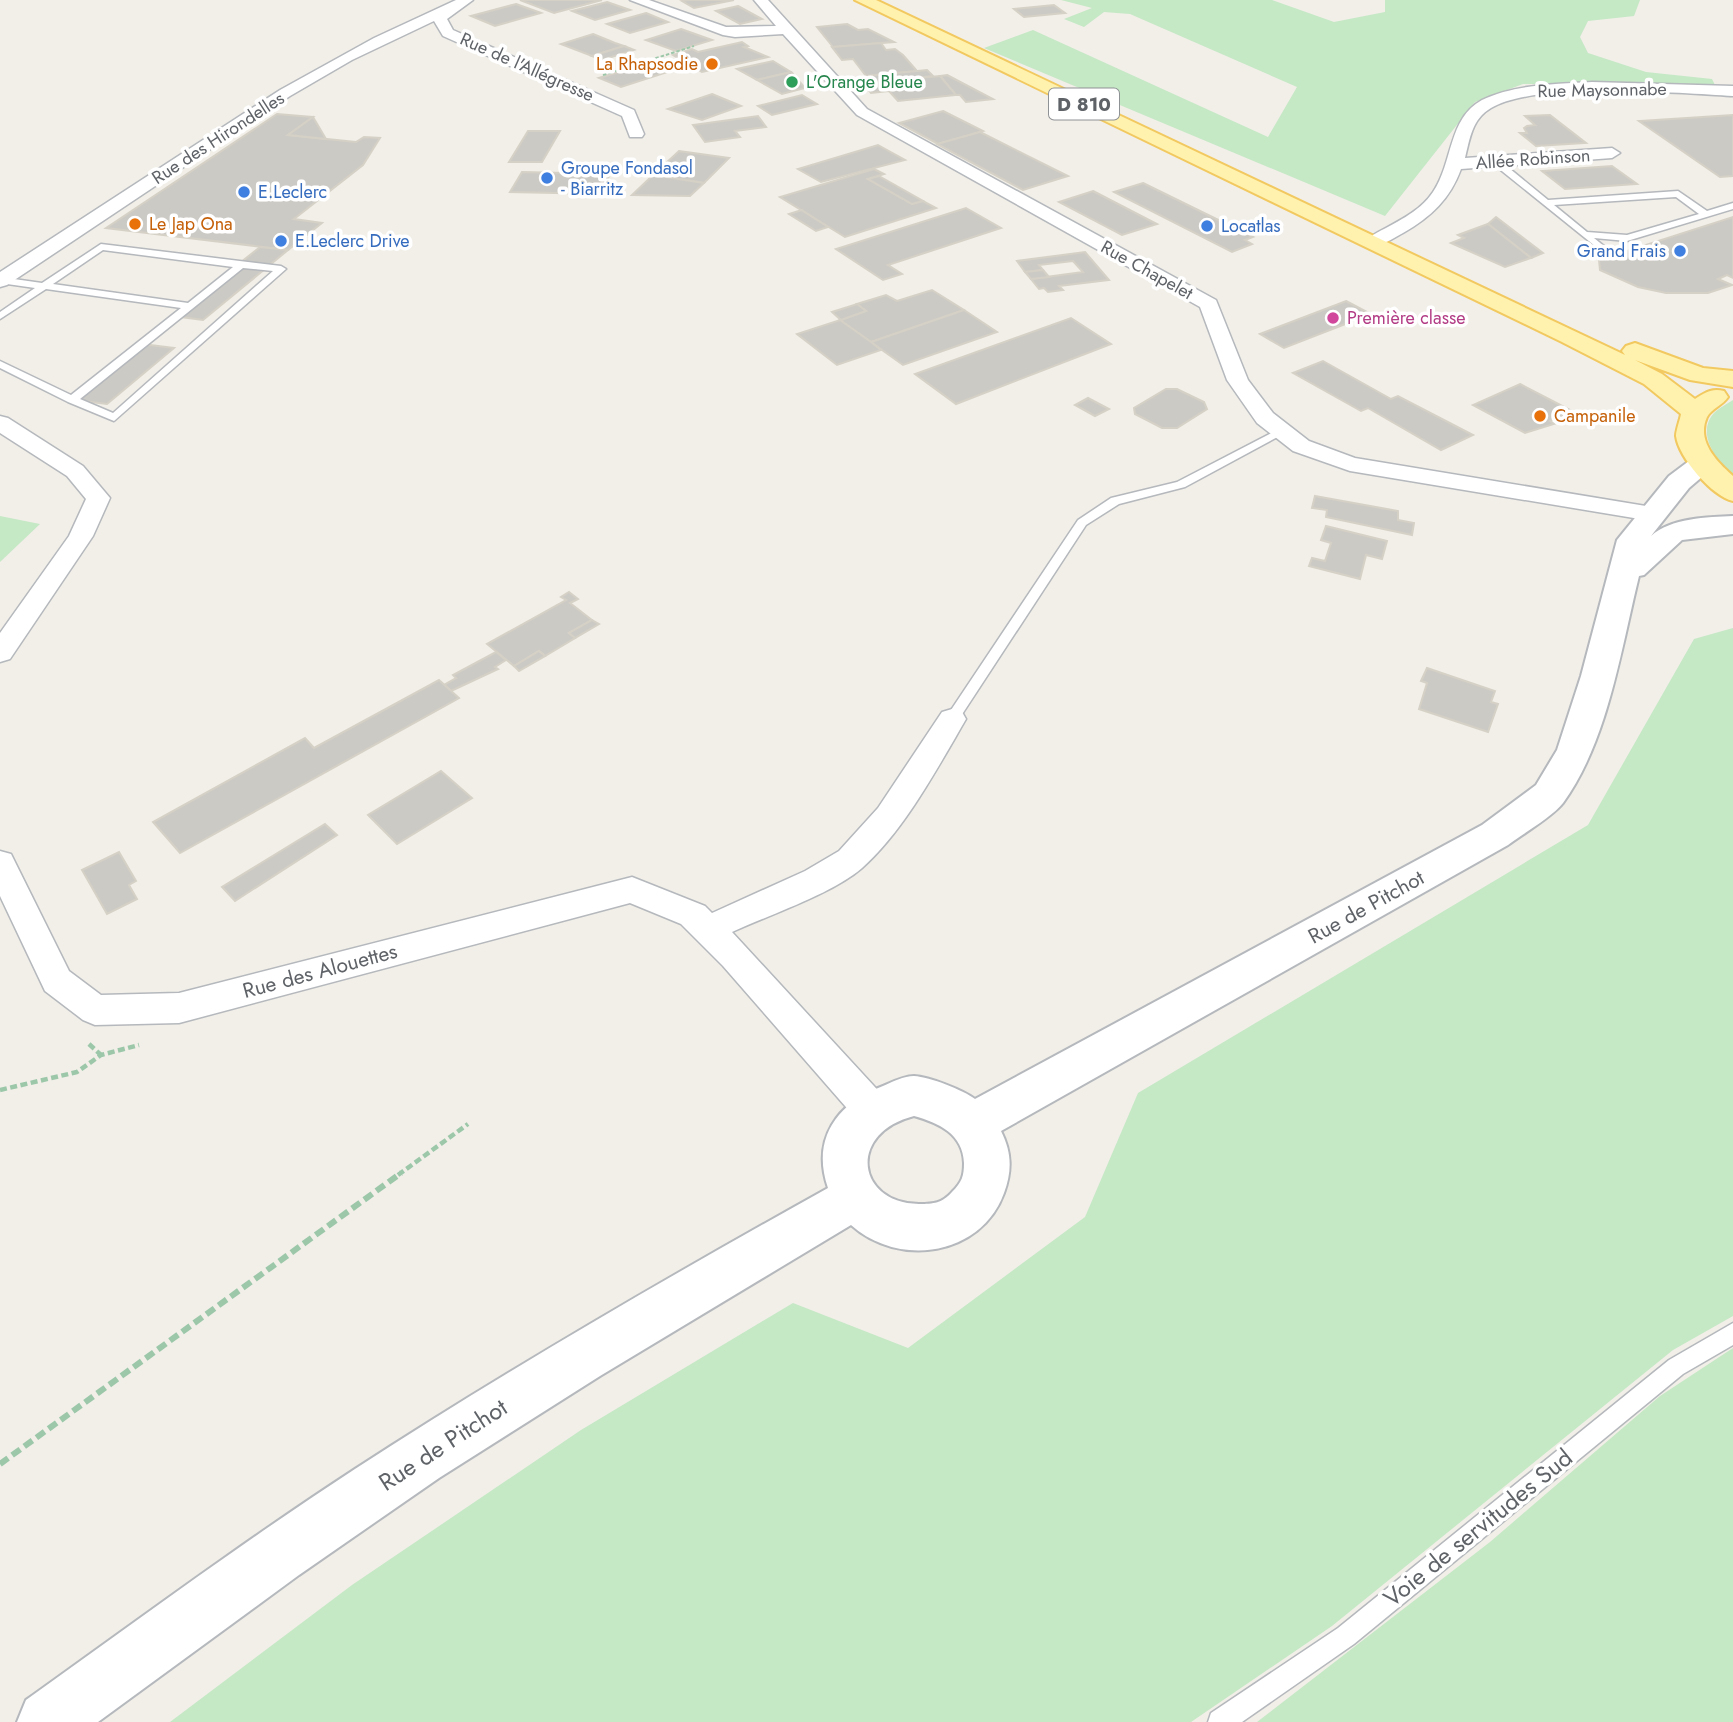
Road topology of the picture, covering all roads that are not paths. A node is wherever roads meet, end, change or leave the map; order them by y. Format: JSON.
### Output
{"nodes":[{"id":1,"x":466,"y":0,"type":"edge"},
{"id":2,"x":637,"y":0,"type":"edge"},
{"id":3,"x":761,"y":0,"type":"edge"},
{"id":4,"x":863,"y":0,"type":"edge"},
{"id":5,"x":445,"y":12,"type":"junction"},
{"id":6,"x":788,"y":29,"type":"junction"},
{"id":7,"x":1733,"y":91,"type":"edge"},
{"id":8,"x":636,"y":134,"type":"dead end"},
{"id":9,"x":1612,"y":153,"type":"dead end"},
{"id":10,"x":1495,"y":161,"type":"junction"},
{"id":11,"x":1455,"y":164,"type":"junction"},
{"id":12,"x":1545,"y":203,"type":"junction"},
{"id":13,"x":1733,"y":206,"type":"edge"},
{"id":14,"x":1306,"y":209,"type":"junction"},
{"id":15,"x":1705,"y":214,"type":"junction"},
{"id":16,"x":1584,"y":234,"type":"junction"},
{"id":17,"x":1379,"y":239,"type":"junction"},
{"id":18,"x":1605,"y":251,"type":"dead end"},
{"id":19,"x":241,"y":265,"type":"junction"},
{"id":20,"x":0,"y":280,"type":"edge"},
{"id":21,"x":40,"y":287,"type":"junction"},
{"id":22,"x":190,"y":306,"type":"junction"},
{"id":23,"x":0,"y":316,"type":"edge"},
{"id":24,"x":0,"y":364,"type":"edge"},
{"id":25,"x":1733,"y":379,"type":"edge"},
{"id":26,"x":1733,"y":390,"type":"edge"},
{"id":27,"x":72,"y":400,"type":"junction"},
{"id":28,"x":1695,"y":412,"type":"junction"},
{"id":29,"x":0,"y":423,"type":"edge"},
{"id":30,"x":1281,"y":431,"type":"junction"},
{"id":31,"x":1703,"y":464,"type":"junction"},
{"id":32,"x":1733,"y":492,"type":"edge"},
{"id":33,"x":1652,"y":514,"type":"junction"},
{"id":34,"x":1733,"y":525,"type":"edge"},
{"id":35,"x":1624,"y":576,"type":"junction"},
{"id":36,"x":0,"y":653,"type":"edge"},
{"id":37,"x":952,"y":719,"type":"joint"},
{"id":38,"x":0,"y":863,"type":"edge"},
{"id":39,"x":707,"y":929,"type":"junction"},
{"id":40,"x":872,"y":1110,"type":"junction"},
{"id":41,"x":974,"y":1123,"type":"junction"},
{"id":42,"x":856,"y":1197,"type":"junction"},
{"id":43,"x":1733,"y":1333,"type":"edge"},
{"id":44,"x":48,"y":1722,"type":"edge"},
{"id":45,"x":1220,"y":1722,"type":"edge"}],
"edges":[{"from":1,"to":5,"type":"street","name":"Rue de l'Allégresse"},
{"from":2,"to":6,"type":"street"},
{"from":3,"to":6,"type":"street","name":"Rue Chapelet"},
{"from":4,"to":14,"type":"main road","number":"D 810"},
{"from":5,"to":8,"type":"street","name":"Rue de l'Allégresse"},
{"from":5,"to":20,"type":"street","name":"Rue des Hirondelles"},
{"from":6,"to":30,"type":"street","name":"Rue Chapelet"},
{"from":7,"to":11,"type":"street","name":"Rue Maysonnabe"},
{"from":9,"to":10,"type":"street","name":"Allée Robinson"},
{"from":10,"to":11,"type":"street","name":"Allée Robinson"},
{"from":10,"to":12,"type":"lane"},
{"from":11,"to":17,"type":"street","name":"Rue Maysonnabe"},
{"from":12,"to":15,"type":"lane"},
{"from":12,"to":16,"type":"lane"},
{"from":13,"to":15,"type":"lane"},
{"from":14,"to":17,"type":"main road","number":"D 810"},
{"from":14,"to":28,"type":"main road","number":"D 810"},
{"from":15,"to":16,"type":"lane"},
{"from":16,"to":18,"type":"lane"},
{"from":17,"to":25,"type":"main road","number":"D 810"},
{"from":19,"to":21,"type":"lane"},
{"from":19,"to":22,"type":"lane"},
{"from":19,"to":27,"type":"lane"},
{"from":20,"to":21,"type":"lane"},
{"from":21,"to":22,"type":"lane"},
{"from":21,"to":23,"type":"lane"},
{"from":22,"to":27,"type":"lane"},
{"from":24,"to":27,"type":"lane"},
{"from":26,"to":28,"type":"main road"},
{"from":28,"to":31,"type":"main road"},
{"from":29,"to":36,"type":"street"},
{"from":30,"to":33,"type":"street","name":"Rue Chapelet"},
{"from":30,"to":37,"type":"lane"},
{"from":31,"to":32,"type":"main road"},
{"from":31,"to":33,"type":"street","name":"Rue de Pitchot"},
{"from":33,"to":35,"type":"street","name":"Rue de Pitchot"},
{"from":34,"to":35,"type":"street"},
{"from":35,"to":41,"type":"street","name":"Rue de Pitchot"},
{"from":37,"to":39,"type":"street"},
{"from":38,"to":39,"type":"street","name":"Rue des Alouettes"},
{"from":39,"to":40,"type":"street","name":"Rue des Alouettes"},
{"from":40,"to":41,"type":"street"},
{"from":40,"to":42,"type":"street"},
{"from":41,"to":42,"type":"street"},
{"from":42,"to":44,"type":"street","name":"Rue de Pitchot"},
{"from":43,"to":45,"type":"lane","name":"Voie de servitudes Sud"}]}
